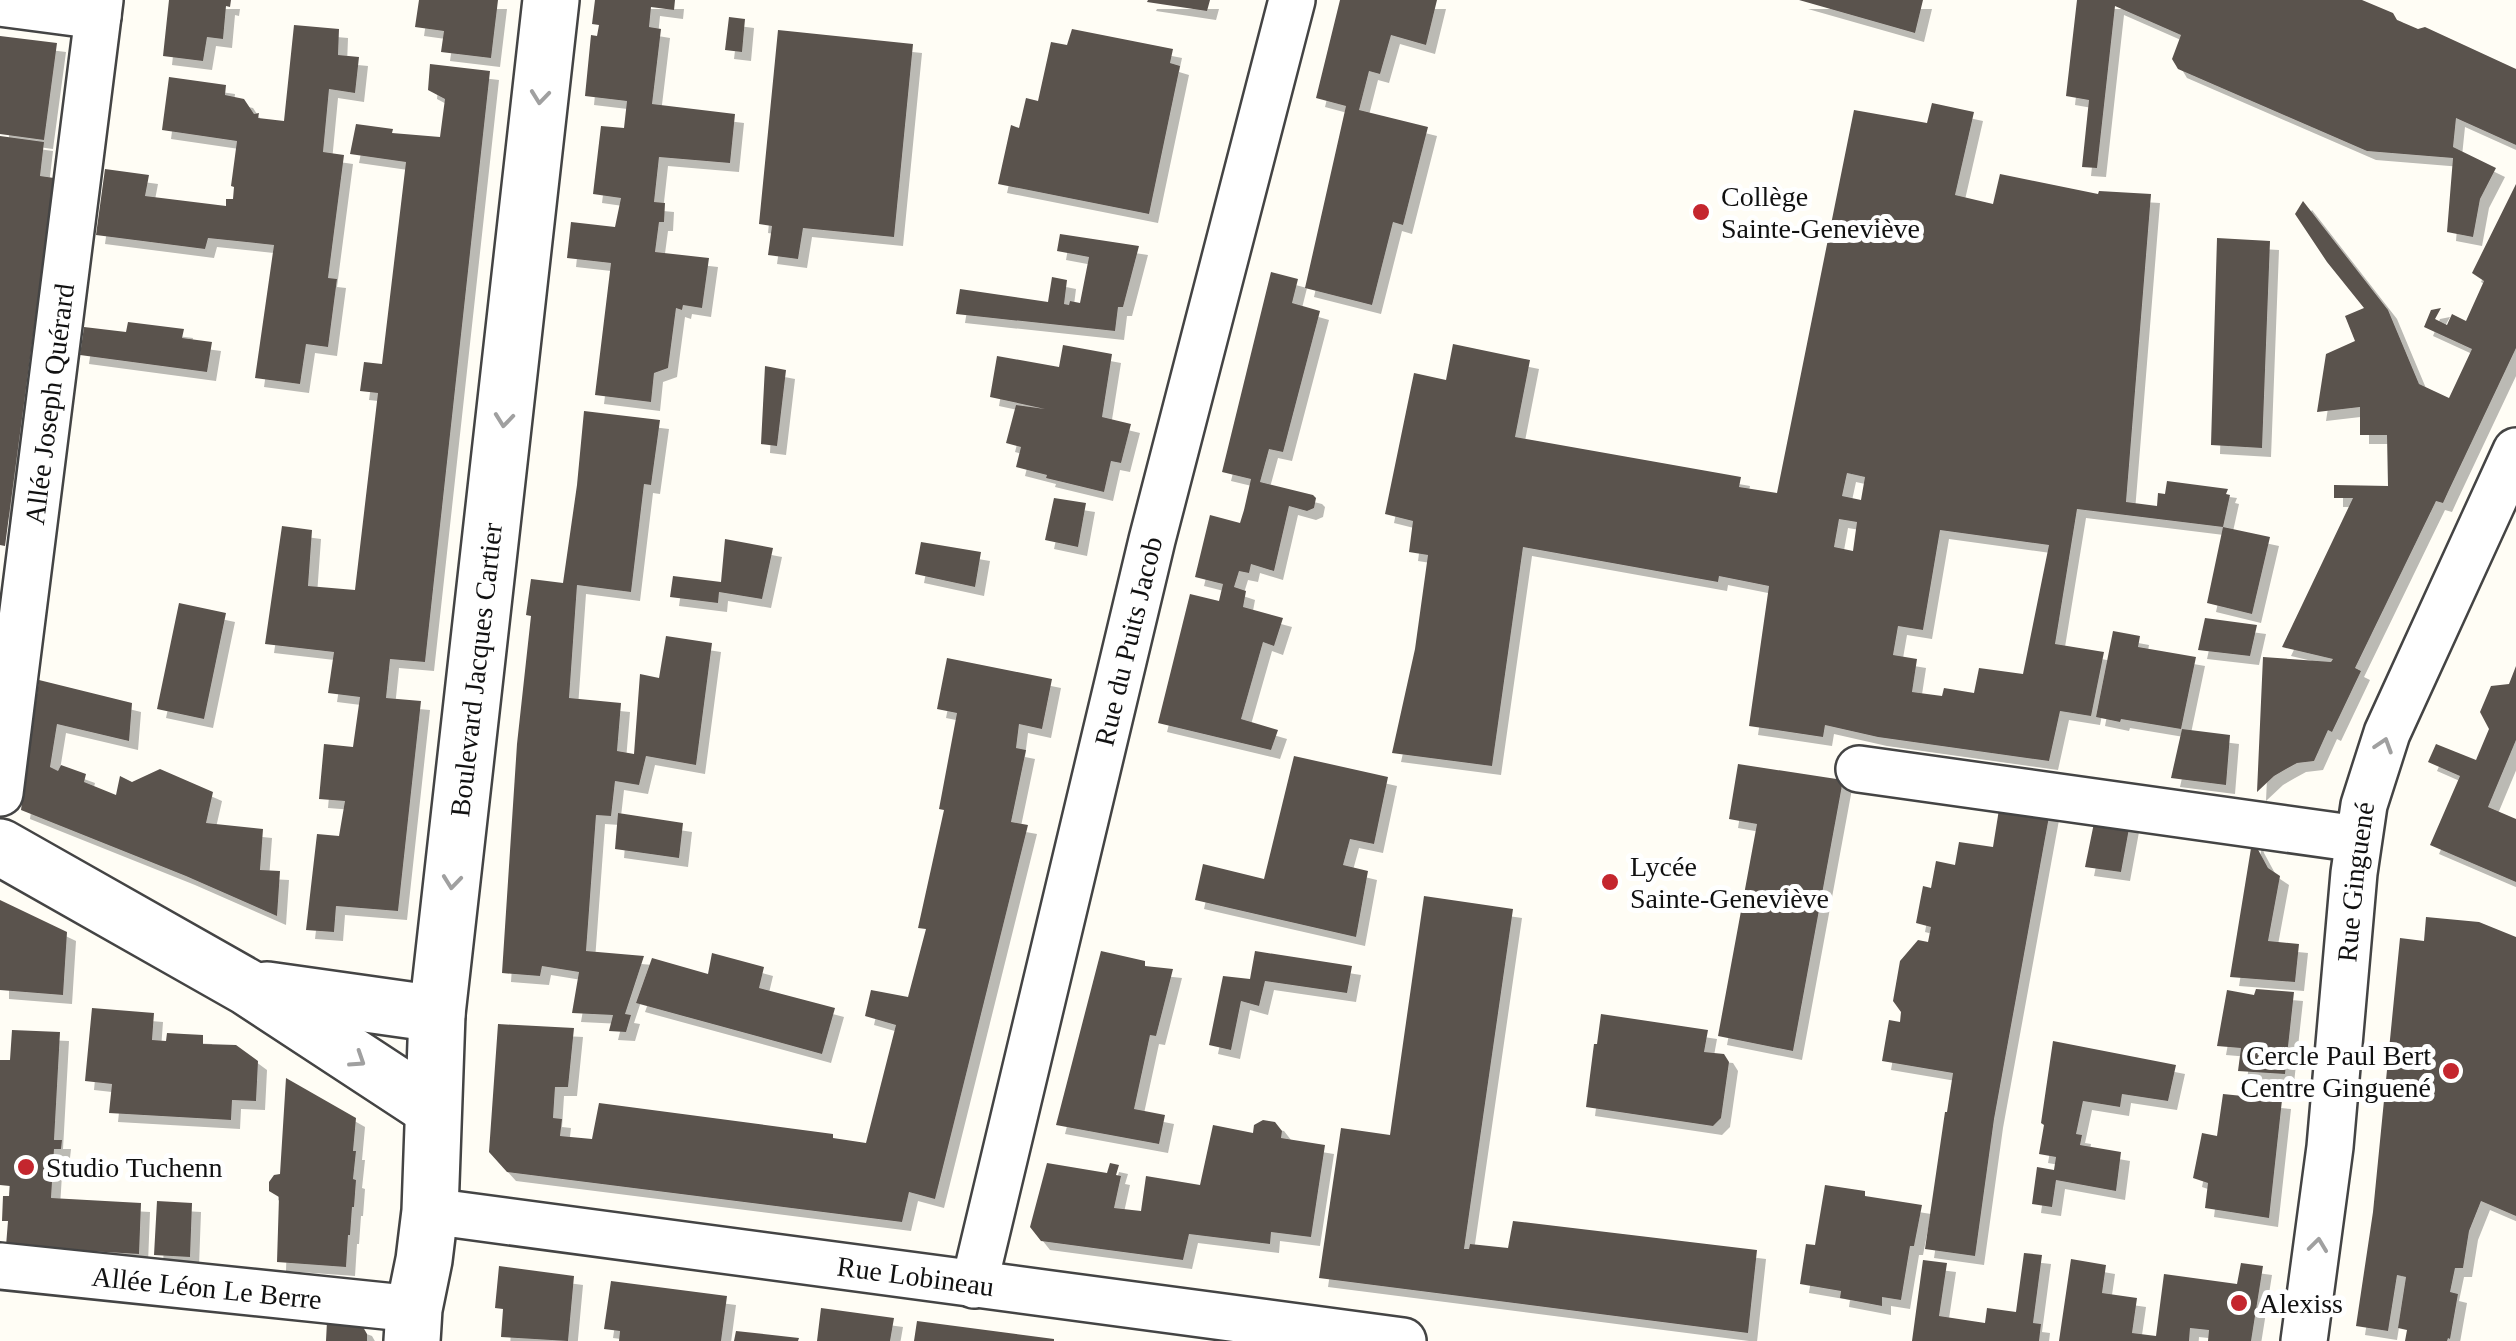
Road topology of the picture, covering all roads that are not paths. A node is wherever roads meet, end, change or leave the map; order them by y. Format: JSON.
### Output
{"nodes":[{"id":1,"x":550,"y":0,"type":"edge"},
{"id":2,"x":1292,"y":0,"type":"edge"},
{"id":3,"x":0,"y":4,"type":"edge"},
{"id":4,"x":99,"y":8,"type":"edge"},
{"id":5,"x":2516,"y":451,"type":"edge"},
{"id":6,"x":1859,"y":769,"type":"dead end"},
{"id":7,"x":0,"y":794,"type":"edge"},
{"id":8,"x":2358,"y":839,"type":"junction"},
{"id":9,"x":0,"y":847,"type":"edge"},
{"id":10,"x":247,"y":987,"type":"junction"},
{"id":11,"x":437,"y":1014,"type":"junction"},
{"id":12,"x":434,"y":1108,"type":"junction"},
{"id":13,"x":430,"y":1211,"type":"junction"},
{"id":14,"x":0,"y":1266,"type":"edge"},
{"id":15,"x":974,"y":1285,"type":"junction"},
{"id":16,"x":413,"y":1325,"type":"edge"},
{"id":17,"x":1403,"y":1341,"type":"edge"},
{"id":18,"x":2304,"y":1341,"type":"edge"}],
"edges":[{"from":1,"to":11,"type":"street","name":"Boulevard Jacques Cartier","one_way":true},
{"from":2,"to":15,"type":"street","name":"Rue du Puits Jacob"},
{"from":3,"to":4,"type":"street","name":"Allée Joseph Quérard"},
{"from":4,"to":7,"type":"street","name":"Allée Joseph Quérard"},
{"from":8,"to":5,"type":"street","name":"Rue Ginguené","one_way":true},
{"from":6,"to":8,"type":"street"},
{"from":18,"to":8,"type":"street","name":"Rue Ginguené","one_way":true},
{"from":9,"to":10,"type":"street"},
{"from":10,"to":11,"type":"street"},
{"from":10,"to":12,"type":"street","one_way":true},
{"from":11,"to":12,"type":"street","name":"Boulevard Jacques Cartier"},
{"from":12,"to":13,"type":"street","name":"Boulevard Jacques Cartier"},
{"from":13,"to":15,"type":"street","name":"Rue Lobineau"},
{"from":13,"to":16,"type":"street","name":"Boulevard Jacques Cartier"},
{"from":14,"to":16,"type":"street","name":"Allée Léon Le Berre"},
{"from":15,"to":17,"type":"street","name":"Rue Lobineau"}]}
